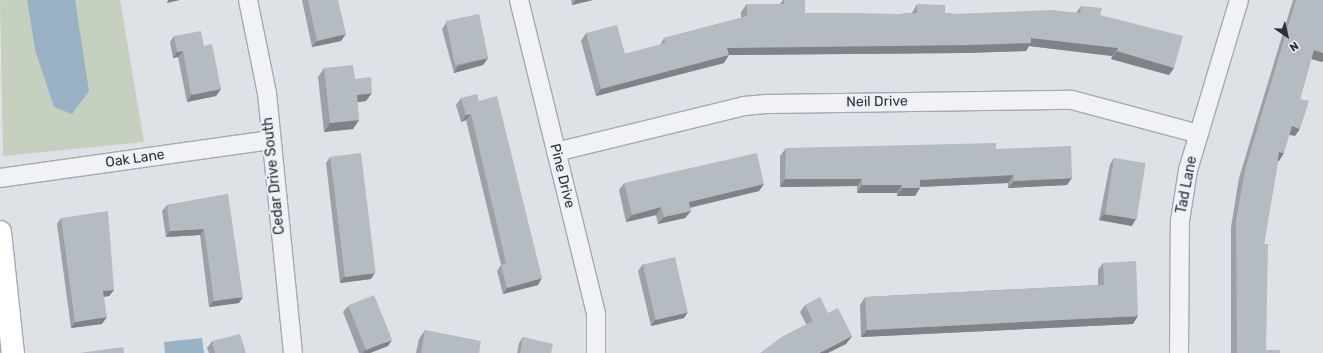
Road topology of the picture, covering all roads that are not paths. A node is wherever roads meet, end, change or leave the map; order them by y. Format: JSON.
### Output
{"nodes":[{"id":1,"x":248,"y":0,"type":"edge"},
{"id":2,"x":519,"y":0,"type":"edge"},
{"id":3,"x":1239,"y":0,"type":"edge"},
{"id":4,"x":1199,"y":134,"type":"junction"},
{"id":5,"x":270,"y":140,"type":"junction"},
{"id":6,"x":556,"y":152,"type":"junction"},
{"id":7,"x":0,"y":178,"type":"edge"},
{"id":8,"x":0,"y":232,"type":"edge"},
{"id":9,"x":13,"y":353,"type":"edge"},
{"id":10,"x":293,"y":353,"type":"edge"},
{"id":11,"x":596,"y":353,"type":"edge"},
{"id":12,"x":1179,"y":353,"type":"edge"}],
"edges":[{"from":1,"to":5,"type":"street","name":"Cedar Drive South"},
{"from":2,"to":6,"type":"street","name":"Pine Drive"},
{"from":3,"to":4,"type":"street","name":"Tad Lane"},
{"from":4,"to":6,"type":"street","name":"Neil Drive"},
{"from":4,"to":12,"type":"street","name":"Tad Lane"},
{"from":5,"to":7,"type":"street","name":"Oak Lane"},
{"from":5,"to":10,"type":"street","name":"Cedar Drive South"},
{"from":6,"to":11,"type":"street","name":"Pine Drive"},
{"from":8,"to":9,"type":"main road"}]}
